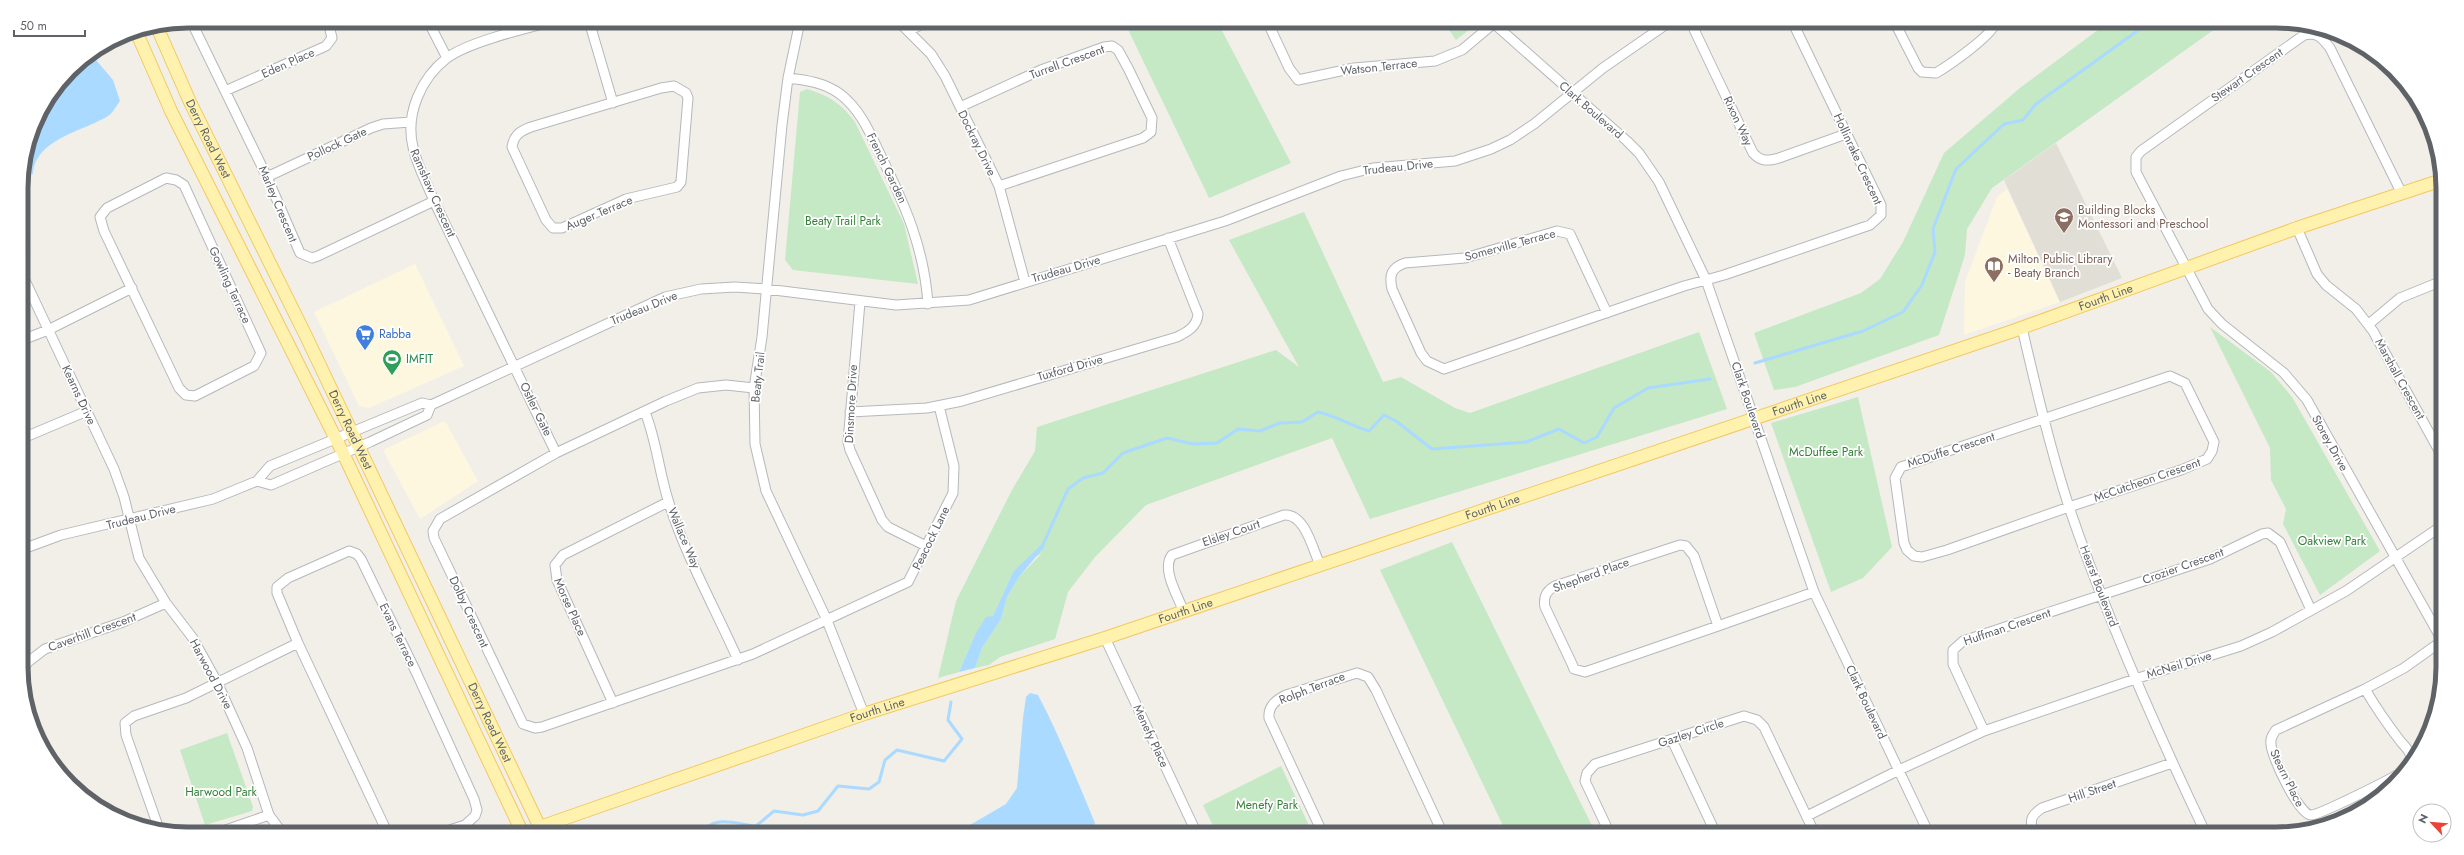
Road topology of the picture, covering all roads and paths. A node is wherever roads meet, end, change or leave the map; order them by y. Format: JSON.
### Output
{"nodes":[{"id":1,"x":194,"y":28,"type":"edge"},
{"id":2,"x":330,"y":28,"type":"edge"},
{"id":3,"x":432,"y":28,"type":"edge"},
{"id":4,"x":531,"y":28,"type":"edge"},
{"id":5,"x":591,"y":28,"type":"edge"},
{"id":6,"x":799,"y":28,"type":"edge"},
{"id":7,"x":906,"y":28,"type":"edge"},
{"id":8,"x":915,"y":28,"type":"edge"},
{"id":9,"x":1270,"y":28,"type":"edge"},
{"id":10,"x":1486,"y":28,"type":"edge"},
{"id":11,"x":1498,"y":28,"type":"edge"},
{"id":12,"x":1661,"y":28,"type":"edge"},
{"id":13,"x":1693,"y":28,"type":"edge"},
{"id":14,"x":1795,"y":28,"type":"edge"},
{"id":15,"x":1898,"y":28,"type":"edge"},
{"id":16,"x":1994,"y":28,"type":"edge"},
{"id":17,"x":159,"y":31,"type":"edge"},
{"id":18,"x":909,"y":31,"type":"junction"},
{"id":19,"x":138,"y":35,"type":"edge"},
{"id":20,"x":448,"y":58,"type":"junction"},
{"id":21,"x":788,"y":78,"type":"junction"},
{"id":22,"x":225,"y":91,"type":"junction"},
{"id":23,"x":1574,"y":93,"type":"junction"},
{"id":24,"x":613,"y":103,"type":"junction"},
{"id":25,"x":960,"y":107,"type":"junction"},
{"id":26,"x":411,"y":122,"type":"junction"},
{"id":27,"x":1846,"y":134,"type":"junction"},
{"id":28,"x":267,"y":177,"type":"junction"},
{"id":29,"x":2436,"y":182,"type":"edge"},
{"id":30,"x":998,"y":186,"type":"junction"},
{"id":31,"x":2401,"y":192,"type":"junction"},
{"id":32,"x":434,"y":201,"type":"junction"},
{"id":33,"x":2297,"y":228,"type":"junction"},
{"id":34,"x":1168,"y":238,"type":"junction"},
{"id":35,"x":2185,"y":269,"type":"junction"},
{"id":36,"x":1706,"y":280,"type":"junction"},
{"id":37,"x":1025,"y":282,"type":"junction"},
{"id":38,"x":2436,"y":283,"type":"edge"},
{"id":39,"x":28,"y":287,"type":"edge"},
{"id":40,"x":132,"y":288,"type":"junction"},
{"id":41,"x":766,"y":289,"type":"junction"},
{"id":42,"x":860,"y":302,"type":"junction"},
{"id":43,"x":928,"y":304,"type":"junction"},
{"id":44,"x":1607,"y":313,"type":"junction"},
{"id":45,"x":2369,"y":324,"type":"junction"},
{"id":46,"x":2022,"y":328,"type":"junction"},
{"id":47,"x":48,"y":330,"type":"junction"},
{"id":48,"x":28,"y":338,"type":"edge"},
{"id":49,"x":514,"y":366,"type":"junction"},
{"id":50,"x":754,"y":388,"type":"junction"},
{"id":51,"x":432,"y":405,"type":"junction"},
{"id":52,"x":939,"y":406,"type":"junction"},
{"id":53,"x":87,"y":411,"type":"junction"},
{"id":54,"x":645,"y":412,"type":"junction"},
{"id":55,"x":850,"y":412,"type":"junction"},
{"id":56,"x":1754,"y":419,"type":"junction"},
{"id":57,"x":2044,"y":420,"type":"junction"},
{"id":58,"x":352,"y":432,"type":"junction"},
{"id":59,"x":28,"y":436,"type":"edge"},
{"id":60,"x":335,"y":438,"type":"junction"},
{"id":61,"x":2436,"y":445,"type":"edge"},
{"id":62,"x":359,"y":446,"type":"junction"},
{"id":63,"x":342,"y":453,"type":"junction"},
{"id":64,"x":556,"y":453,"type":"junction"},
{"id":65,"x":257,"y":481,"type":"junction"},
{"id":66,"x":668,"y":502,"type":"junction"},
{"id":67,"x":2069,"y":506,"type":"junction"},
{"id":68,"x":129,"y":520,"type":"junction"},
{"id":69,"x":2436,"y":530,"type":"edge"},
{"id":70,"x":926,"y":546,"type":"junction"},
{"id":71,"x":28,"y":547,"type":"edge"},
{"id":72,"x":2396,"y":557,"type":"junction"},
{"id":73,"x":1320,"y":565,"type":"junction"},
{"id":74,"x":1814,"y":592,"type":"junction"},
{"id":75,"x":2102,"y":594,"type":"junction"},
{"id":76,"x":166,"y":603,"type":"junction"},
{"id":77,"x":1183,"y":610,"type":"junction"},
{"id":78,"x":2311,"y":610,"type":"junction"},
{"id":79,"x":826,"y":618,"type":"junction"},
{"id":80,"x":1718,"y":626,"type":"junction"},
{"id":81,"x":2436,"y":631,"type":"edge"},
{"id":82,"x":1104,"y":638,"type":"junction"},
{"id":83,"x":298,"y":643,"type":"junction"},
{"id":84,"x":2436,"y":646,"type":"edge"},
{"id":85,"x":738,"y":660,"type":"junction"},
{"id":86,"x":28,"y":662,"type":"edge"},
{"id":87,"x":2135,"y":679,"type":"junction"},
{"id":88,"x":217,"y":682,"type":"junction"},
{"id":89,"x":2365,"y":689,"type":"junction"},
{"id":90,"x":613,"y":703,"type":"junction"},
{"id":91,"x":864,"y":714,"type":"junction"},
{"id":92,"x":1984,"y":731,"type":"junction"},
{"id":93,"x":1672,"y":740,"type":"junction"},
{"id":94,"x":2410,"y":754,"type":"edge"},
{"id":95,"x":2172,"y":763,"type":"junction"},
{"id":96,"x":1899,"y":770,"type":"junction"},
{"id":97,"x":2392,"y":777,"type":"edge"},
{"id":98,"x":269,"y":815,"type":"junction"},
{"id":99,"x":1807,"y":816,"type":"junction"},
{"id":100,"x":157,"y":824,"type":"edge"},
{"id":101,"x":234,"y":827,"type":"edge"},
{"id":102,"x":278,"y":827,"type":"edge"},
{"id":103,"x":385,"y":827,"type":"edge"},
{"id":104,"x":455,"y":827,"type":"edge"},
{"id":105,"x":520,"y":827,"type":"edge"},
{"id":106,"x":541,"y":827,"type":"edge"},
{"id":107,"x":550,"y":827,"type":"edge"},
{"id":108,"x":1195,"y":827,"type":"edge"},
{"id":109,"x":1320,"y":827,"type":"edge"},
{"id":110,"x":1440,"y":827,"type":"edge"},
{"id":111,"x":1607,"y":827,"type":"edge"},
{"id":112,"x":1713,"y":827,"type":"edge"},
{"id":113,"x":1812,"y":827,"type":"edge"},
{"id":114,"x":1926,"y":827,"type":"edge"},
{"id":115,"x":2031,"y":827,"type":"edge"},
{"id":116,"x":2203,"y":827,"type":"edge"}],
"edges":[{"from":1,"to":22,"type":"street","name":"Marley Crescent"},
{"from":2,"to":22,"type":"street","name":"Eden Place"},
{"from":3,"to":20,"type":"street"},
{"from":4,"to":20,"type":"street","name":"Ramshaw Crescent"},
{"from":5,"to":24,"type":"street"},
{"from":6,"to":21,"type":"street","name":"Beaty Trail"},
{"from":7,"to":18,"type":"street","name":"Dockray Drive"},
{"from":8,"to":18,"type":"street"},
{"from":9,"to":10,"type":"street","name":"Watson Terrace"},
{"from":11,"to":23,"type":"street","name":"Clark Boulevard"},
{"from":12,"to":23,"type":"street","name":"Trudeau Drive"},
{"from":13,"to":27,"type":"street","name":"Rixon Way"},
{"from":14,"to":27,"type":"street","name":"Hollinrake Crescent"},
{"from":15,"to":16,"type":"street"},
{"from":17,"to":58,"type":"main road","name":"Derry Road West"},
{"from":18,"to":25,"type":"street","name":"Dockray Drive"},
{"from":19,"to":60,"type":"main road","name":"Derry Road West"},
{"from":20,"to":26,"type":"street","name":"Ramshaw Crescent"},
{"from":21,"to":41,"type":"street","name":"Beaty Trail"},
{"from":21,"to":43,"type":"street","name":"French Garden"},
{"from":22,"to":28,"type":"street","name":"Marley Crescent"},
{"from":23,"to":34,"type":"street","name":"Trudeau Drive"},
{"from":23,"to":36,"type":"street","name":"Clark Boulevard"},
{"from":24,"to":24,"type":"street","name":"Auger Terrace"},
{"from":25,"to":30,"type":"street","name":"Dockray Drive"},
{"from":25,"to":30,"type":"street","name":"Turrell Crescent"},
{"from":26,"to":28,"type":"street","name":"Pollock Gate"},
{"from":26,"to":32,"type":"street","name":"Ramshaw Crescent"},
{"from":27,"to":36,"type":"street","name":"Hollinrake Crescent"},
{"from":28,"to":32,"type":"street","name":"Marley Crescent"},
{"from":29,"to":31,"type":"main road","name":"Fourth Line"},
{"from":30,"to":37,"type":"street","name":"Dockray Drive"},
{"from":31,"to":33,"type":"main road","name":"Fourth Line"},
{"from":31,"to":35,"type":"street","name":"Stewart Crescent"},
{"from":32,"to":49,"type":"street","name":"Ramshaw Crescent"},
{"from":33,"to":35,"type":"main road","name":"Fourth Line"},
{"from":33,"to":45,"type":"street","name":"Marshall Crescent"},
{"from":34,"to":37,"type":"street","name":"Trudeau Drive"},
{"from":34,"to":52,"type":"street","name":"Tuxford Drive"},
{"from":35,"to":46,"type":"main road","name":"Fourth Line"},
{"from":35,"to":72,"type":"street","name":"Storey Drive"},
{"from":36,"to":44,"type":"street","name":"Somerville Terrace"},
{"from":36,"to":56,"type":"street","name":"Clark Boulevard"},
{"from":37,"to":43,"type":"street","name":"Trudeau Drive"},
{"from":38,"to":45,"type":"street","name":"Marshall Crescent"},
{"from":39,"to":47,"type":"street","name":"Kearns Drive"},
{"from":40,"to":40,"type":"street","name":"Gowling Terrace"},
{"from":40,"to":47,"type":"street"},
{"from":41,"to":42,"type":"street","name":"Trudeau Drive"},
{"from":41,"to":49,"type":"street","name":"Trudeau Drive"},
{"from":41,"to":50,"type":"street","name":"Beaty Trail"},
{"from":42,"to":43,"type":"street","name":"Trudeau Drive"},
{"from":42,"to":55,"type":"street","name":"Dinsmore Drive"},
{"from":44,"to":44,"type":"street","name":"Somerville Terrace"},
{"from":45,"to":61,"type":"street","name":"Marshall Crescent"},
{"from":46,"to":56,"type":"main road","name":"Fourth Line"},
{"from":46,"to":57,"type":"street","name":"Hearst Boulevard"},
{"from":47,"to":48,"type":"street"},
{"from":47,"to":53,"type":"street","name":"Kearns Drive"},
{"from":49,"to":51,"type":"street","name":"Trudeau Drive"},
{"from":49,"to":64,"type":"street","name":"Ostler Gate"},
{"from":50,"to":54,"type":"street","name":"Dolby Crescent"},
{"from":50,"to":79,"type":"street","name":"Beaty Trail"},
{"from":51,"to":58,"type":"street","name":"Trudeau Drive"},
{"from":51,"to":62,"type":"street","name":"Trudeau Drive"},
{"from":52,"to":55,"type":"street","name":"Tuxford Drive"},
{"from":52,"to":70,"type":"street","name":"Peacock Lane"},
{"from":53,"to":59,"type":"street"},
{"from":53,"to":68,"type":"street","name":"Kearns Drive"},
{"from":54,"to":64,"type":"street","name":"Dolby Crescent"},
{"from":54,"to":66,"type":"street","name":"Wallace Way"},
{"from":55,"to":70,"type":"street","name":"Dinsmore Drive"},
{"from":56,"to":73,"type":"main road","name":"Fourth Line"},
{"from":56,"to":74,"type":"street","name":"Clark Boulevard"},
{"from":57,"to":67,"type":"street","name":"Hearst Boulevard"},
{"from":57,"to":67,"type":"street","name":"McCutcheon Crescent"},
{"from":57,"to":67,"type":"street","name":"McDuffe Crescent"},
{"from":58,"to":60,"type":"street","name":"Trudeau Drive"},
{"from":58,"to":62,"type":"main road","name":"Derry Road West"},
{"from":60,"to":63,"type":"main road","name":"Derry Road West"},
{"from":60,"to":65,"type":"street","name":"Trudeau Drive"},
{"from":62,"to":63,"type":"street","name":"Trudeau Drive"},
{"from":62,"to":106,"type":"main road","name":"Derry Road West"},
{"from":63,"to":65,"type":"street","name":"Trudeau Drive"},
{"from":63,"to":105,"type":"main road","name":"Derry Road West"},
{"from":64,"to":90,"type":"street","name":"Dolby Crescent"},
{"from":65,"to":68,"type":"street","name":"Trudeau Drive"},
{"from":66,"to":85,"type":"street","name":"Wallace Way"},
{"from":66,"to":90,"type":"street","name":"Morse Place"},
{"from":67,"to":75,"type":"street","name":"Hearst Boulevard"},
{"from":68,"to":71,"type":"street","name":"Trudeau Drive"},
{"from":68,"to":76,"type":"street","name":"Harwood Drive"},
{"from":69,"to":72,"type":"street","name":"McNeil Drive"},
{"from":70,"to":79,"type":"street","name":"Peacock Lane"},
{"from":72,"to":78,"type":"street","name":"McNeil Drive"},
{"from":72,"to":81,"type":"street","name":"Storey Drive"},
{"from":73,"to":77,"type":"main road","name":"Fourth Line"},
{"from":73,"to":77,"type":"street","name":"Elsley Court"},
{"from":74,"to":80,"type":"street","name":"Shepherd Place"},
{"from":74,"to":96,"type":"street","name":"Clark Boulevard"},
{"from":75,"to":78,"type":"street","name":"Crozier Crescent"},
{"from":75,"to":87,"type":"street","name":"Hearst Boulevard"},
{"from":75,"to":92,"type":"street","name":"Huffman Crescent"},
{"from":76,"to":86,"type":"street","name":"Caverhill Crescent"},
{"from":76,"to":88,"type":"street","name":"Harwood Drive"},
{"from":77,"to":82,"type":"main road","name":"Fourth Line"},
{"from":78,"to":87,"type":"street","name":"McNeil Drive"},
{"from":79,"to":85,"type":"street","name":"Dolby Crescent"},
{"from":79,"to":91,"type":"street","name":"Beaty Trail"},
{"from":80,"to":80,"type":"street","name":"Shepherd Place"},
{"from":82,"to":91,"type":"main road","name":"Fourth Line"},
{"from":82,"to":108,"type":"street","name":"Menefy Place"},
{"from":83,"to":88,"type":"street"},
{"from":83,"to":103,"type":"street","name":"Evans Terrace"},
{"from":83,"to":104,"type":"street","name":"Evans Terrace"},
{"from":84,"to":89,"type":"street","name":"Stearn Place"},
{"from":85,"to":90,"type":"street","name":"Dolby Crescent"},
{"from":87,"to":92,"type":"street","name":"McNeil Drive"},
{"from":87,"to":95,"type":"street","name":"Hearst Boulevard"},
{"from":88,"to":98,"type":"street","name":"Harwood Drive"},
{"from":88,"to":100,"type":"street"},
{"from":89,"to":94,"type":"street","name":"Stearn Place"},
{"from":89,"to":97,"type":"street","name":"Stearn Place"},
{"from":91,"to":107,"type":"main road","name":"Fourth Line"},
{"from":92,"to":96,"type":"street","name":"McNeil Drive"},
{"from":93,"to":99,"type":"street","name":"Gazley Circle"},
{"from":93,"to":111,"type":"street","name":"Gazley Circle"},
{"from":93,"to":112,"type":"street"},
{"from":95,"to":115,"type":"street","name":"Hill Street"},
{"from":95,"to":116,"type":"street","name":"Hearst Boulevard"},
{"from":96,"to":99,"type":"street"},
{"from":96,"to":114,"type":"street","name":"Clark Boulevard"},
{"from":98,"to":101,"type":"street"},
{"from":98,"to":102,"type":"street","name":"Harwood Drive"},
{"from":99,"to":113,"type":"street","name":"Gazley Circle"},
{"from":109,"to":110,"type":"street","name":"Rolph Terrace"}]}
